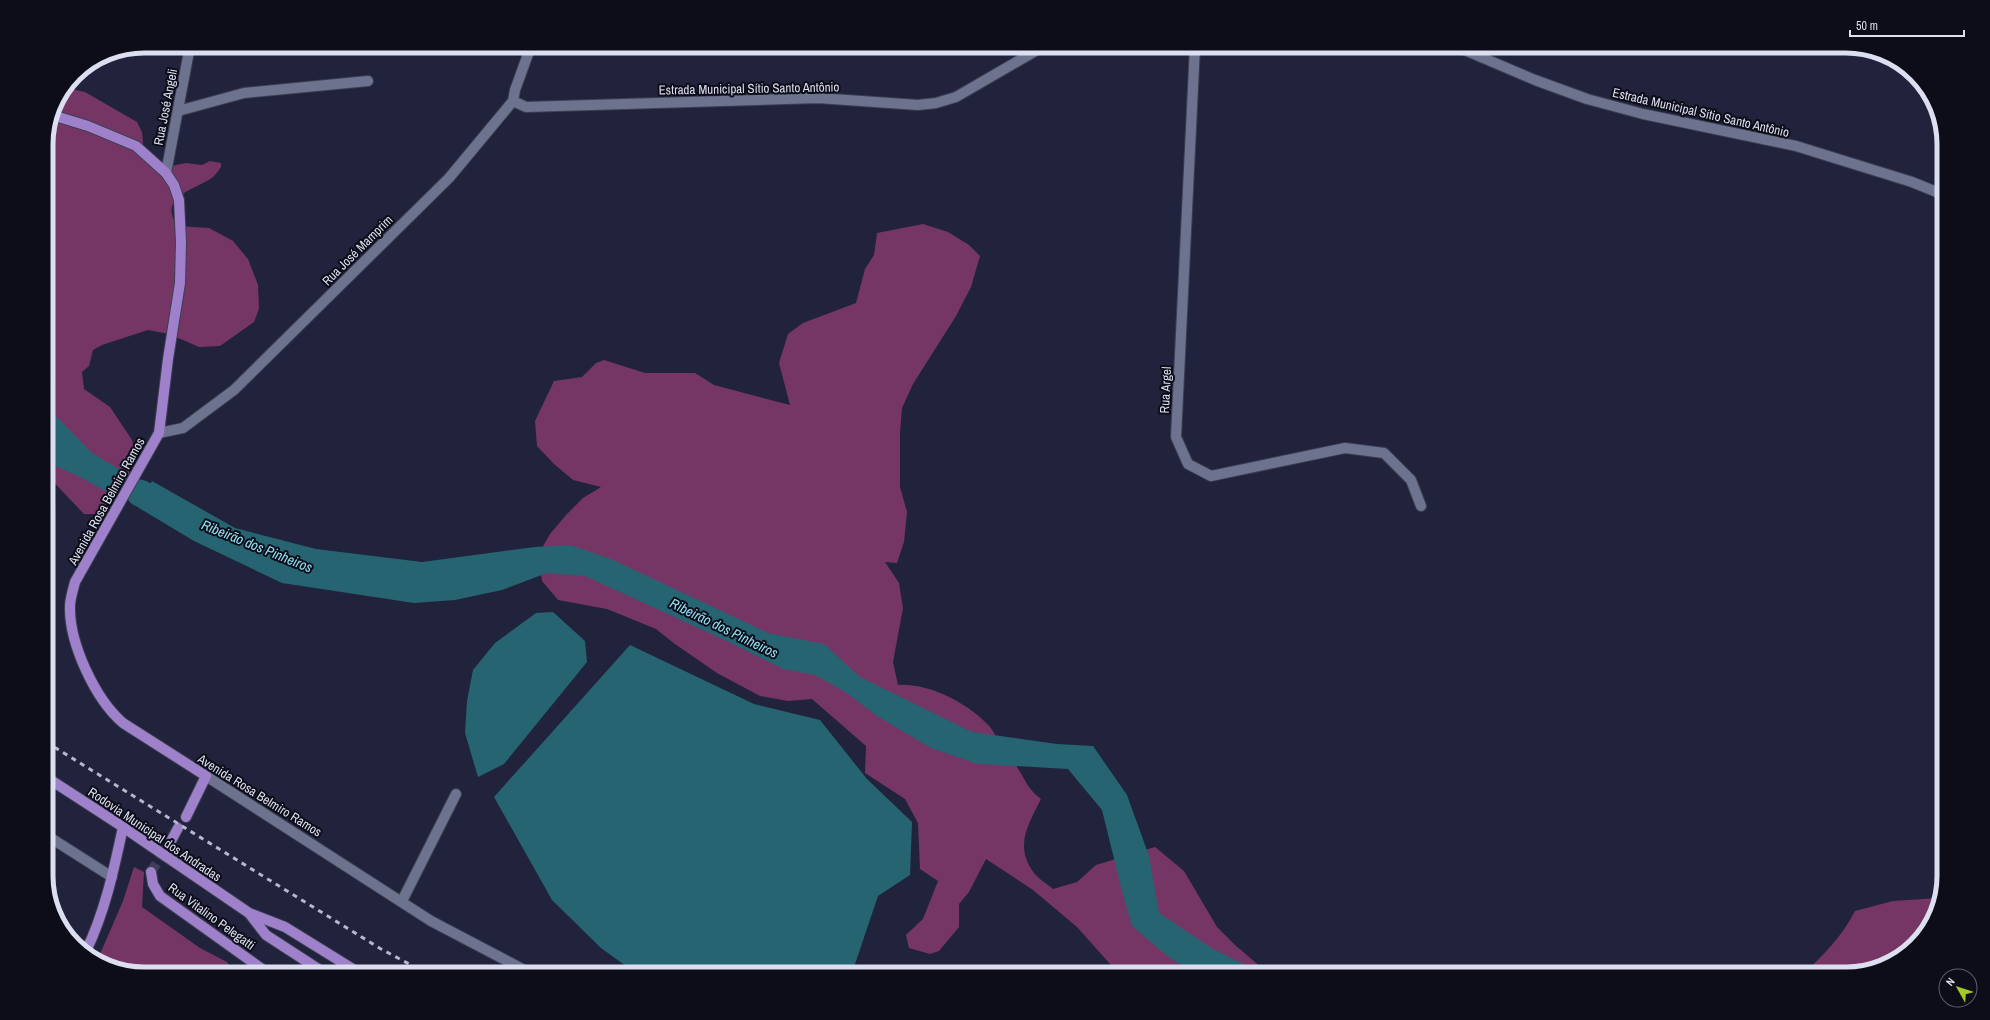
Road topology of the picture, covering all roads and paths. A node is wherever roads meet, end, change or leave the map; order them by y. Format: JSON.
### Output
{"nodes":[{"id":1,"x":189,"y":53,"type":"edge"},
{"id":2,"x":528,"y":53,"type":"edge"},
{"id":3,"x":1032,"y":53,"type":"edge"},
{"id":4,"x":1195,"y":53,"type":"edge"},
{"id":5,"x":1471,"y":53,"type":"edge"},
{"id":6,"x":368,"y":82,"type":"dead end"},
{"id":7,"x":513,"y":101,"type":"junction"},
{"id":8,"x":178,"y":111,"type":"junction"},
{"id":9,"x":57,"y":117,"type":"edge"},
{"id":10,"x":166,"y":173,"type":"junction"},
{"id":11,"x":1937,"y":192,"type":"edge"},
{"id":12,"x":159,"y":433,"type":"junction"},
{"id":13,"x":1421,"y":506,"type":"dead end"},
{"id":14,"x":206,"y":776,"type":"junction"},
{"id":15,"x":53,"y":782,"type":"edge"},
{"id":16,"x":456,"y":794,"type":"dead end"},
{"id":17,"x":186,"y":817,"type":"dead end"},
{"id":18,"x":123,"y":827,"type":"junction"},
{"id":19,"x":178,"y":828,"type":"dead end"},
{"id":20,"x":53,"y":839,"type":"edge"},
{"id":21,"x":171,"y":841,"type":"tunnel mouth"},
{"id":22,"x":151,"y":872,"type":"dead end"},
{"id":23,"x":112,"y":876,"type":"junction"},
{"id":24,"x":402,"y":901,"type":"junction"},
{"id":25,"x":248,"y":913,"type":"junction"},
{"id":26,"x":88,"y":947,"type":"edge"},
{"id":27,"x":259,"y":967,"type":"edge"},
{"id":28,"x":315,"y":967,"type":"edge"},
{"id":29,"x":350,"y":967,"type":"edge"},
{"id":30,"x":519,"y":967,"type":"edge"}],
"edges":[{"from":1,"to":8,"type":"street","name":"Rua José Angeli"},
{"from":2,"to":7,"type":"street","name":"Rua José Mamprim"},
{"from":3,"to":7,"type":"street","name":"Estrada Municipal Sítio Santo Antônio"},
{"from":4,"to":13,"type":"street","name":"Rua Argel"},
{"from":5,"to":11,"type":"street","name":"Estrada Municipal Sítio Santo Antônio"},
{"from":6,"to":8,"type":"street"},
{"from":7,"to":12,"type":"street","name":"Rua José Mamprim"},
{"from":8,"to":10,"type":"street","name":"Rua José Angeli"},
{"from":9,"to":10,"type":"main road","name":"Avenida Rosa Belmiro Ramos"},
{"from":10,"to":12,"type":"main road","name":"Avenida Rosa Belmiro Ramos"},
{"from":12,"to":14,"type":"main road","name":"Avenida Rosa Belmiro Ramos"},
{"from":14,"to":17,"type":"main road"},
{"from":14,"to":24,"type":"street","name":"Avenida Rosa Belmiro Ramos"},
{"from":15,"to":18,"type":"main road","name":"Rodovia Municipal dos Andradas"},
{"from":16,"to":24,"type":"street"},
{"from":18,"to":23,"type":"main road"},
{"from":18,"to":25,"type":"main road","name":"Rodovia Municipal dos Andradas"},
{"from":19,"to":21,"type":"main road"},
{"from":20,"to":23,"type":"street"},
{"from":22,"to":27,"type":"main road","name":"Rua Vitalino Pelegatti"},
{"from":23,"to":26,"type":"main road"},
{"from":24,"to":30,"type":"street","name":"Avenida Rosa Belmiro Ramos"},
{"from":25,"to":28,"type":"main road","name":"Rodovia Municipal dos Andradas"},
{"from":25,"to":29,"type":"main road","name":"Rodovia Municipal dos Andradas"}]}
